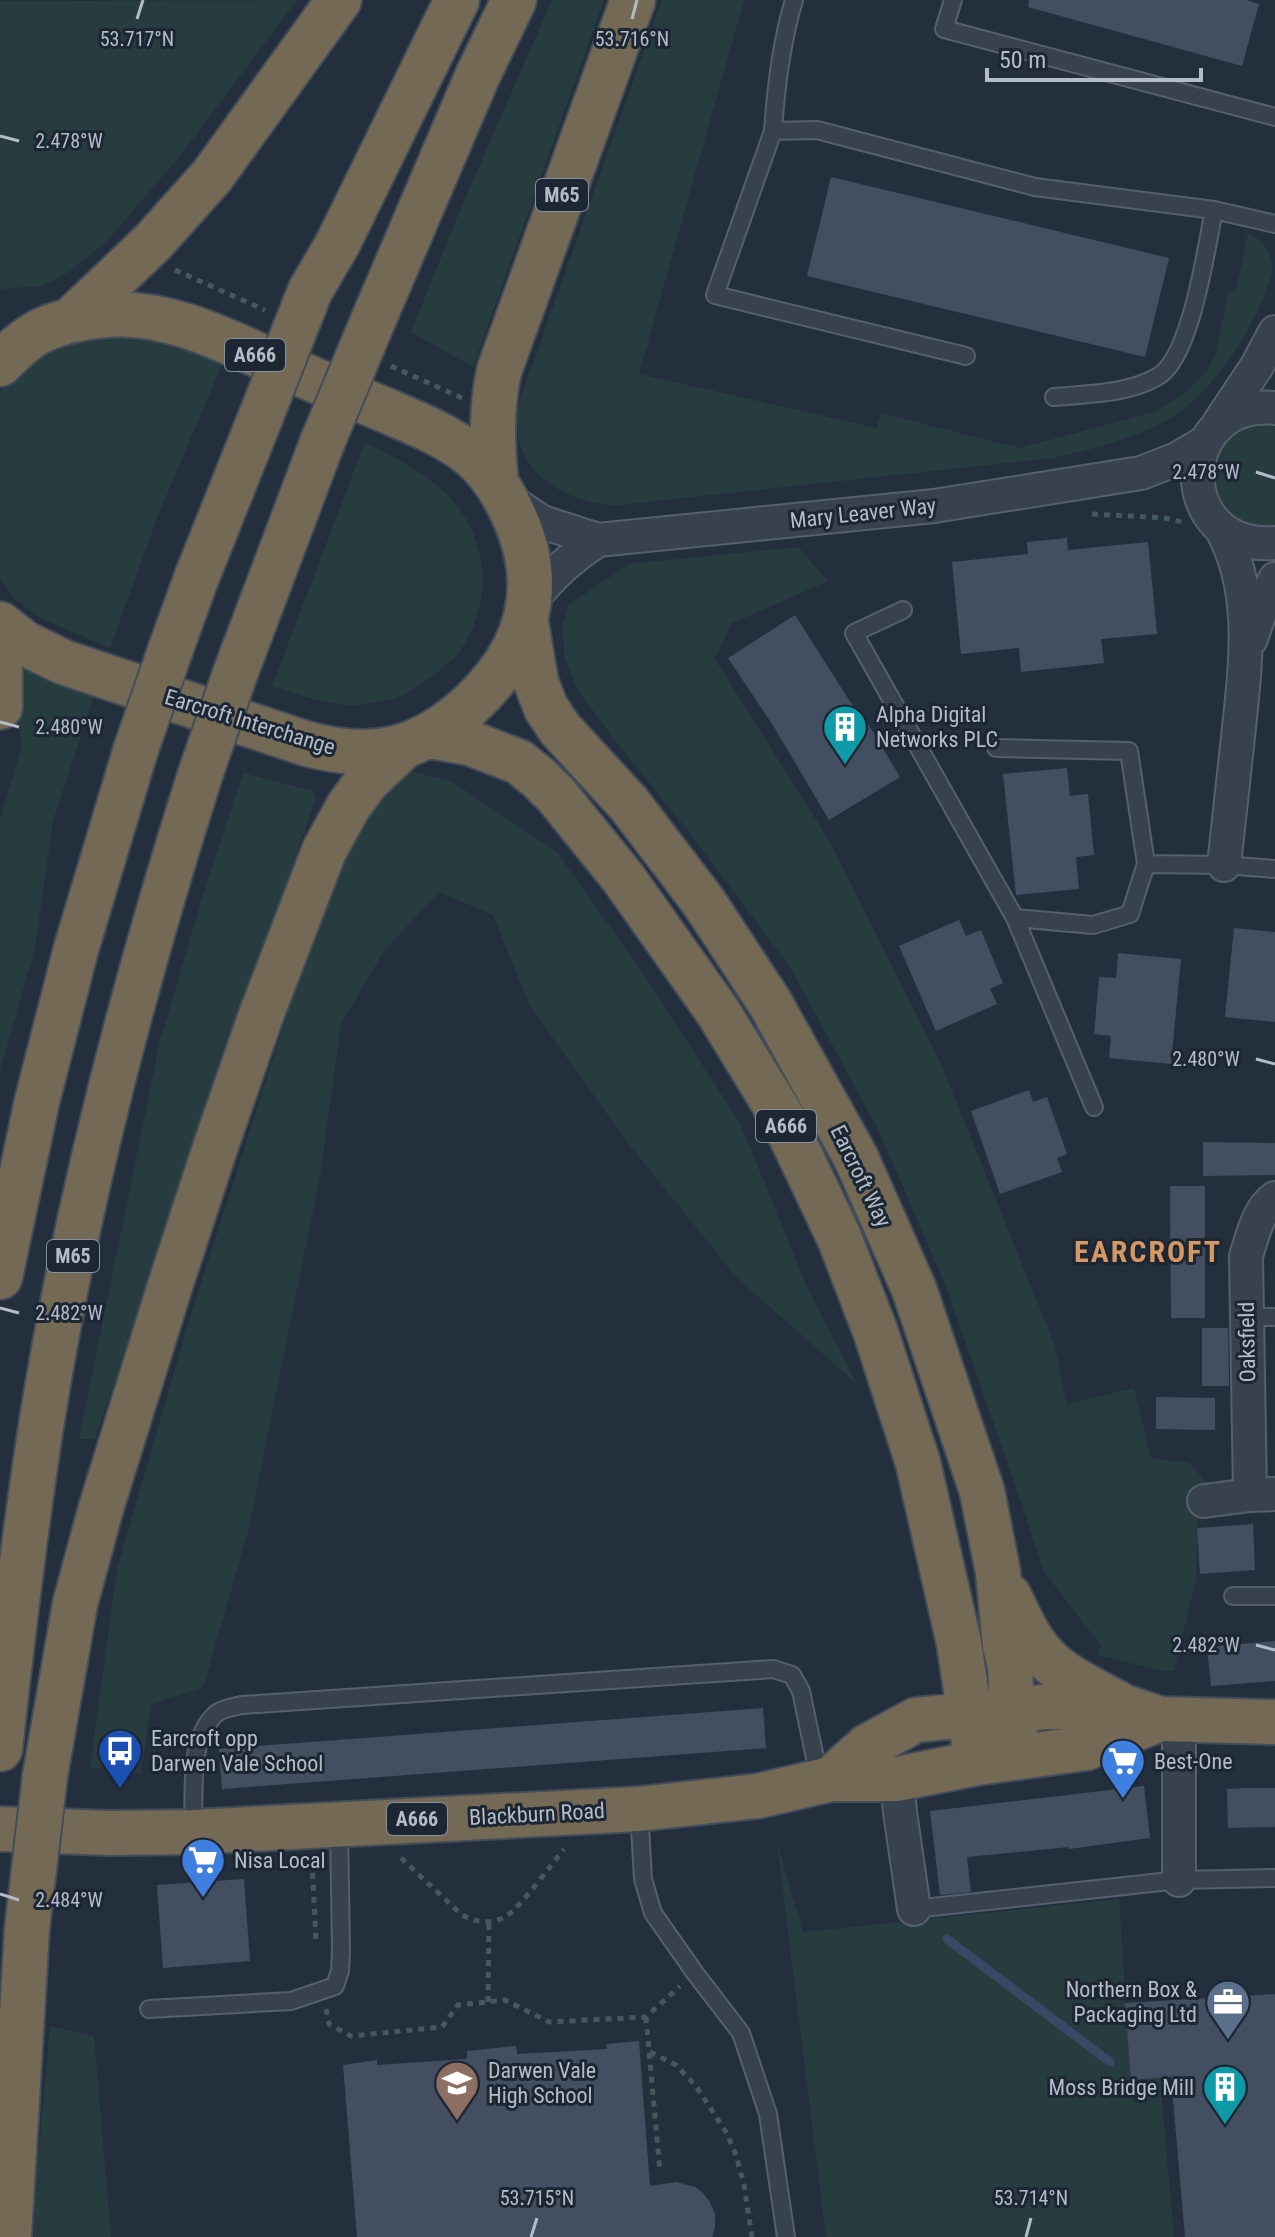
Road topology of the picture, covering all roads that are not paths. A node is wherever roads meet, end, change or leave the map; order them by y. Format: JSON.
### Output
{"nodes":[{"id":1,"x":339,"y":0,"type":"edge"},
{"id":2,"x":457,"y":0,"type":"edge"},
{"id":3,"x":514,"y":0,"type":"edge"},
{"id":4,"x":633,"y":0,"type":"edge"},
{"id":5,"x":794,"y":0,"type":"edge"},
{"id":6,"x":953,"y":0,"type":"edge"},
{"id":7,"x":1275,"y":117,"type":"edge"},
{"id":8,"x":773,"y":131,"type":"junction"},
{"id":9,"x":1214,"y":210,"type":"junction"},
{"id":10,"x":1275,"y":224,"type":"edge"},
{"id":11,"x":70,"y":321,"type":"junction"},
{"id":12,"x":1275,"y":332,"type":"edge"},
{"id":13,"x":966,"y":356,"type":"dead end"},
{"id":14,"x":0,"y":364,"type":"edge"},
{"id":15,"x":1054,"y":397,"type":"dead end"},
{"id":16,"x":1275,"y":408,"type":"edge"},
{"id":17,"x":1209,"y":436,"type":"junction"},
{"id":18,"x":1127,"y":475,"type":"junction"},
{"id":19,"x":501,"y":490,"type":"junction"},
{"id":20,"x":1204,"y":521,"type":"junction"},
{"id":21,"x":598,"y":540,"type":"junction"},
{"id":22,"x":1275,"y":543,"type":"edge"},
{"id":23,"x":1275,"y":579,"type":"edge"},
{"id":24,"x":903,"y":610,"type":"dead end"},
{"id":25,"x":528,"y":612,"type":"junction"},
{"id":26,"x":0,"y":624,"type":"edge"},
{"id":27,"x":1247,"y":653,"type":"junction"},
{"id":28,"x":417,"y":741,"type":"junction"},
{"id":29,"x":996,"y":748,"type":"dead end"},
{"id":30,"x":1146,"y":864,"type":"junction"},
{"id":31,"x":1224,"y":865,"type":"junction"},
{"id":32,"x":1275,"y":869,"type":"edge"},
{"id":33,"x":1015,"y":918,"type":"junction"},
{"id":34,"x":1094,"y":1107,"type":"dead end"},
{"id":35,"x":1275,"y":1198,"type":"edge"},
{"id":36,"x":0,"y":1277,"type":"edge"},
{"id":37,"x":1261,"y":1317,"type":"edge"},
{"id":38,"x":1262,"y":1494,"type":"edge"},
{"id":39,"x":1204,"y":1501,"type":"dead end"},
{"id":40,"x":998,"y":1572,"type":"junction"},
{"id":41,"x":1233,"y":1596,"type":"dead end"},
{"id":42,"x":1275,"y":1596,"type":"edge"},
{"id":43,"x":959,"y":1643,"type":"junction"},
{"id":44,"x":991,"y":1712,"type":"junction"},
{"id":45,"x":1153,"y":1715,"type":"junction"},
{"id":46,"x":916,"y":1720,"type":"junction"},
{"id":47,"x":1275,"y":1722,"type":"edge"},
{"id":48,"x":0,"y":1749,"type":"edge"},
{"id":49,"x":998,"y":1760,"type":"junction"},
{"id":50,"x":897,"y":1779,"type":"junction"},
{"id":51,"x":826,"y":1781,"type":"junction"},
{"id":52,"x":639,"y":1809,"type":"junction"},
{"id":53,"x":339,"y":1823,"type":"junction"},
{"id":54,"x":0,"y":1829,"type":"edge"},
{"id":55,"x":193,"y":1832,"type":"junction"},
{"id":56,"x":1275,"y":1878,"type":"edge"},
{"id":57,"x":1179,"y":1880,"type":"junction"},
{"id":58,"x":914,"y":1909,"type":"joint"},
{"id":59,"x":149,"y":2009,"type":"dead end"},
{"id":60,"x":9,"y":2237,"type":"edge"},
{"id":61,"x":786,"y":2237,"type":"edge"}],
"edges":[{"from":1,"to":11,"type":"highway"},
{"from":2,"to":36,"type":"highway","bridge":true},
{"from":3,"to":48,"type":"highway","number":"M65","bridge":true},
{"from":4,"to":19,"type":"highway","number":"M65"},
{"from":5,"to":8,"type":"lane"},
{"from":6,"to":7,"type":"lane"},
{"from":8,"to":9,"type":"lane"},
{"from":8,"to":13,"type":"lane"},
{"from":9,"to":10,"type":"lane"},
{"from":9,"to":15,"type":"lane"},
{"from":11,"to":14,"type":"highway","name":"Earcroft Interchange","number":"A666"},
{"from":11,"to":19,"type":"highway","name":"Earcroft Interchange","number":"A666"},
{"from":12,"to":17,"type":"street"},
{"from":16,"to":17,"type":"street","name":"Mary Leaver Way"},
{"from":17,"to":18,"type":"street","name":"Mary Leaver Way"},
{"from":17,"to":20,"type":"street"},
{"from":18,"to":20,"type":"street","name":"Mary Leaver Way"},
{"from":18,"to":21,"type":"street","name":"Mary Leaver Way"},
{"from":19,"to":21,"type":"street","name":"Mary Leaver Way"},
{"from":19,"to":25,"type":"highway","name":"Earcroft Interchange","number":"A666"},
{"from":20,"to":22,"type":"street","name":"Mary Leaver Way"},
{"from":20,"to":27,"type":"street"},
{"from":21,"to":25,"type":"street","name":"Mary Leaver Way"},
{"from":23,"to":27,"type":"street"},
{"from":24,"to":33,"type":"lane"},
{"from":25,"to":28,"type":"highway","name":"Earcroft Interchange","number":"A666"},
{"from":25,"to":40,"type":"highway","name":"Earcroft Way","number":"A666"},
{"from":26,"to":28,"type":"highway","name":"Earcroft Interchange","number":"A666"},
{"from":27,"to":31,"type":"street"},
{"from":28,"to":43,"type":"highway","name":"Earcroft Way","number":"A666"},
{"from":28,"to":60,"type":"highway","bridge":true},
{"from":29,"to":30,"type":"lane"},
{"from":30,"to":31,"type":"lane"},
{"from":30,"to":33,"type":"lane"},
{"from":31,"to":32,"type":"lane"},
{"from":33,"to":34,"type":"lane"},
{"from":35,"to":37,"type":"street","name":"Oaksfield"},
{"from":37,"to":38,"type":"street","name":"Oaksfield"},
{"from":38,"to":39,"type":"street"},
{"from":40,"to":44,"type":"highway","name":"Earcroft Way","number":"A666"},
{"from":40,"to":45,"type":"highway"},
{"from":41,"to":42,"type":"lane"},
{"from":43,"to":44,"type":"highway","name":"Earcroft Way","number":"A666"},
{"from":43,"to":46,"type":"highway"},
{"from":44,"to":45,"type":"highway","name":"Blackburn Road","number":"A666"},
{"from":44,"to":46,"type":"highway","name":"Blackburn Road","number":"A666"},
{"from":44,"to":49,"type":"highway","name":"Earcroft Way","number":"A666"},
{"from":45,"to":47,"type":"highway","name":"Blackburn Road","number":"A666"},
{"from":45,"to":49,"type":"highway","name":"Blackburn Road","number":"A666"},
{"from":45,"to":57,"type":"street"},
{"from":46,"to":51,"type":"highway","name":"Blackburn Road","number":"A666"},
{"from":49,"to":50,"type":"highway","name":"Blackburn Road","number":"A666"},
{"from":50,"to":51,"type":"highway","name":"Blackburn Road","number":"A666"},
{"from":50,"to":58,"type":"street"},
{"from":51,"to":52,"type":"highway","name":"Blackburn Road","number":"A666"},
{"from":51,"to":55,"type":"lane"},
{"from":52,"to":53,"type":"highway","name":"Blackburn Road","number":"A666"},
{"from":52,"to":61,"type":"lane"},
{"from":53,"to":55,"type":"highway","name":"Blackburn Road","number":"A666"},
{"from":53,"to":59,"type":"lane"},
{"from":54,"to":55,"type":"highway","name":"Blackburn Road","number":"A666"},
{"from":56,"to":57,"type":"lane"},
{"from":57,"to":58,"type":"lane"}]}
